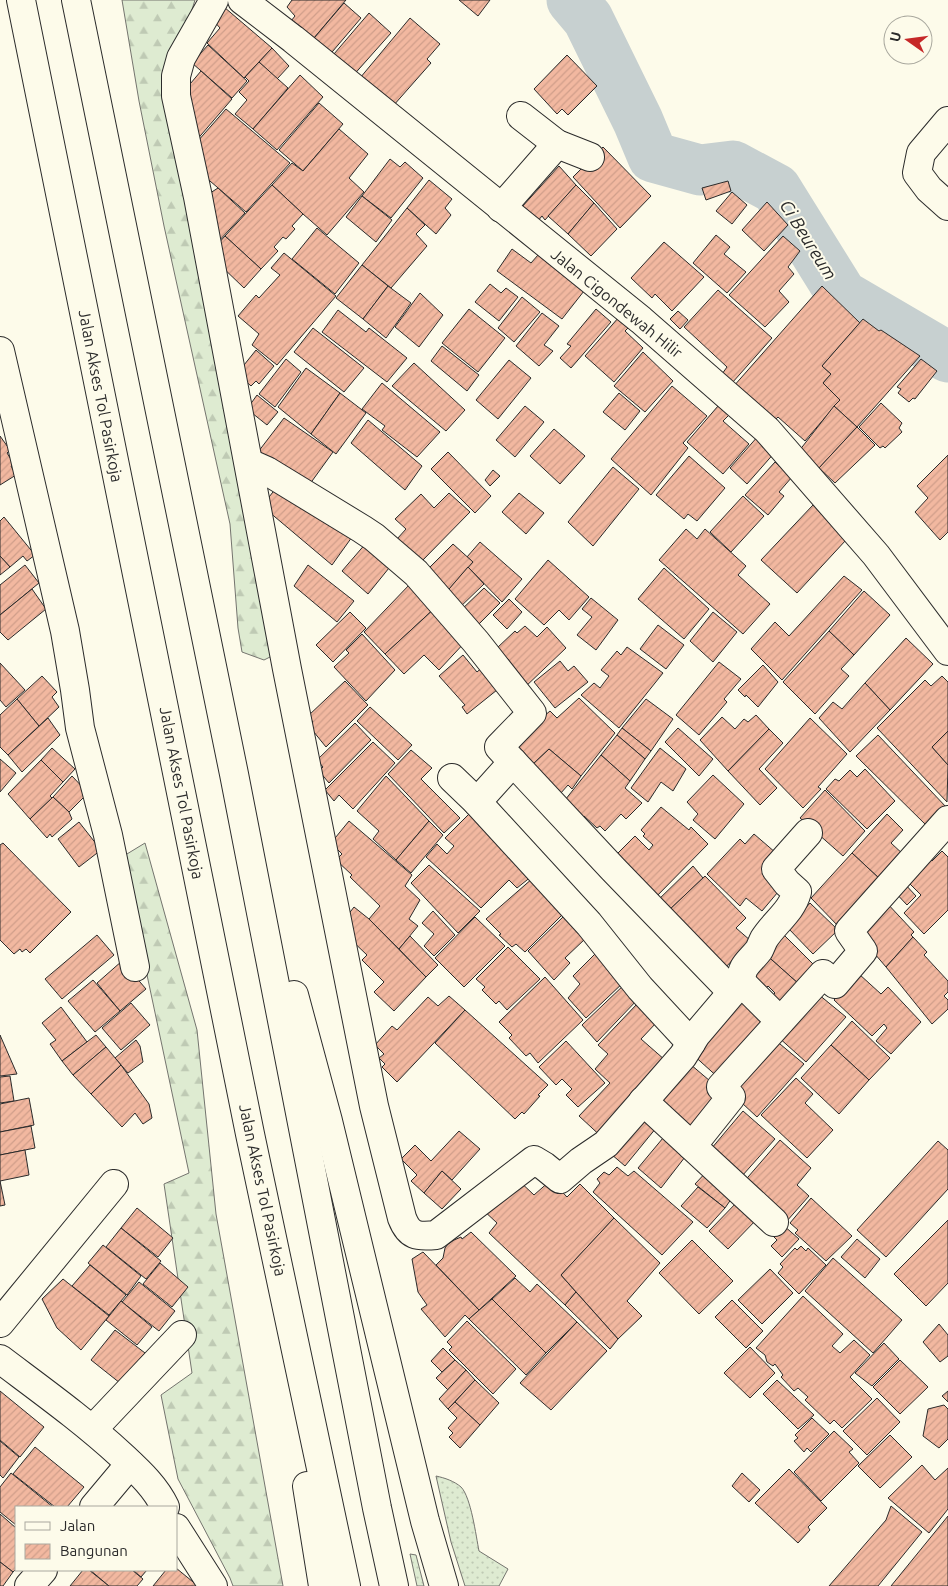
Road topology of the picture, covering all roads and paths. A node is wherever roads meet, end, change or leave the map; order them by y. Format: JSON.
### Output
{"nodes":[{"id":1,"x":21,"y":0,"type":"edge"},
{"id":2,"x":76,"y":0,"type":"edge"},
{"id":3,"x":214,"y":0,"type":"edge"},
{"id":4,"x":242,"y":0,"type":"edge"},
{"id":5,"x":521,"y":116,"type":"dead end"},
{"id":6,"x":948,"y":121,"type":"edge"},
{"id":7,"x":557,"y":144,"type":"junction"},
{"id":8,"x":590,"y":157,"type":"dead end"},
{"id":9,"x":948,"y":206,"type":"edge"},
{"id":10,"x":501,"y":208,"type":"junction"},
{"id":11,"x":0,"y":352,"type":"edge"},
{"id":12,"x":249,"y":463,"type":"junction"},
{"id":13,"x":948,"y":651,"type":"edge"},
{"id":14,"x":513,"y":762,"type":"junction"},
{"id":15,"x":234,"y":774,"type":"junction"},
{"id":16,"x":452,"y":778,"type":"dead end"},
{"id":17,"x":477,"y":802,"type":"junction"},
{"id":18,"x":948,"y":820,"type":"edge"},
{"id":19,"x":808,"y":833,"type":"dead end"},
{"id":20,"x":135,"y":967,"type":"dead end"},
{"id":21,"x":736,"y":987,"type":"junction"},
{"id":22,"x":780,"y":1022,"type":"junction"},
{"id":23,"x":690,"y":1043,"type":"junction"},
{"id":24,"x":643,"y":1101,"type":"junction"},
{"id":25,"x":250,"y":1134,"type":"junction"},
{"id":26,"x":692,"y":1146,"type":"junction"},
{"id":27,"x":114,"y":1184,"type":"dead end"},
{"id":28,"x":774,"y":1222,"type":"dead end"},
{"id":29,"x":0,"y":1323,"type":"edge"},
{"id":30,"x":182,"y":1336,"type":"dead end"},
{"id":31,"x":0,"y":1359,"type":"edge"},
{"id":32,"x":93,"y":1429,"type":"junction"},
{"id":33,"x":130,"y":1464,"type":"junction"},
{"id":34,"x":95,"y":1506,"type":"edge"},
{"id":35,"x":164,"y":1506,"type":"edge"},
{"id":36,"x":178,"y":1531,"type":"edge"},
{"id":37,"x":42,"y":1571,"type":"edge"},
{"id":38,"x":29,"y":1586,"type":"edge"},
{"id":39,"x":213,"y":1586,"type":"edge"},
{"id":40,"x":324,"y":1586,"type":"edge"},
{"id":41,"x":346,"y":1586,"type":"edge"},
{"id":42,"x":394,"y":1586,"type":"edge"},
{"id":43,"x":444,"y":1586,"type":"edge"}],
"edges":[{"from":1,"to":25,"type":"main road","name":"Jalan Akses Tol Pasirkoja"},
{"from":2,"to":15,"type":"main road"},
{"from":3,"to":12,"type":"main road"},
{"from":4,"to":10,"type":"main road","name":"Jalan Cigondewah Hilir"},
{"from":5,"to":7,"type":"main road"},
{"from":6,"to":9,"type":"main road"},
{"from":7,"to":8,"type":"main road"},
{"from":7,"to":10,"type":"main road"},
{"from":10,"to":13,"type":"main road","name":"Jalan Cigondewah Hilir"},
{"from":11,"to":20,"type":"main road"},
{"from":12,"to":14,"type":"main road"},
{"from":12,"to":24,"type":"main road"},
{"from":14,"to":17,"type":"main road"},
{"from":14,"to":21,"type":"main road"},
{"from":15,"to":42,"type":"main road"},
{"from":15,"to":43,"type":"main road"},
{"from":16,"to":17,"type":"main road"},
{"from":17,"to":23,"type":"main road"},
{"from":18,"to":22,"type":"main road"},
{"from":19,"to":21,"type":"main road"},
{"from":21,"to":22,"type":"main road"},
{"from":21,"to":23,"type":"main road"},
{"from":22,"to":26,"type":"main road"},
{"from":23,"to":24,"type":"main road"},
{"from":24,"to":26,"type":"main road"},
{"from":25,"to":40,"type":"main road"},
{"from":25,"to":41,"type":"main road","name":"Jalan Akses Tol Pasirkoja"},
{"from":26,"to":28,"type":"main road"},
{"from":27,"to":29,"type":"main road"},
{"from":30,"to":32,"type":"main road"},
{"from":31,"to":32,"type":"main road"},
{"from":32,"to":33,"type":"main road"},
{"from":33,"to":34,"type":"main road"},
{"from":33,"to":35,"type":"main road"},
{"from":36,"to":39,"type":"main road"},
{"from":37,"to":38,"type":"main road"}]}
